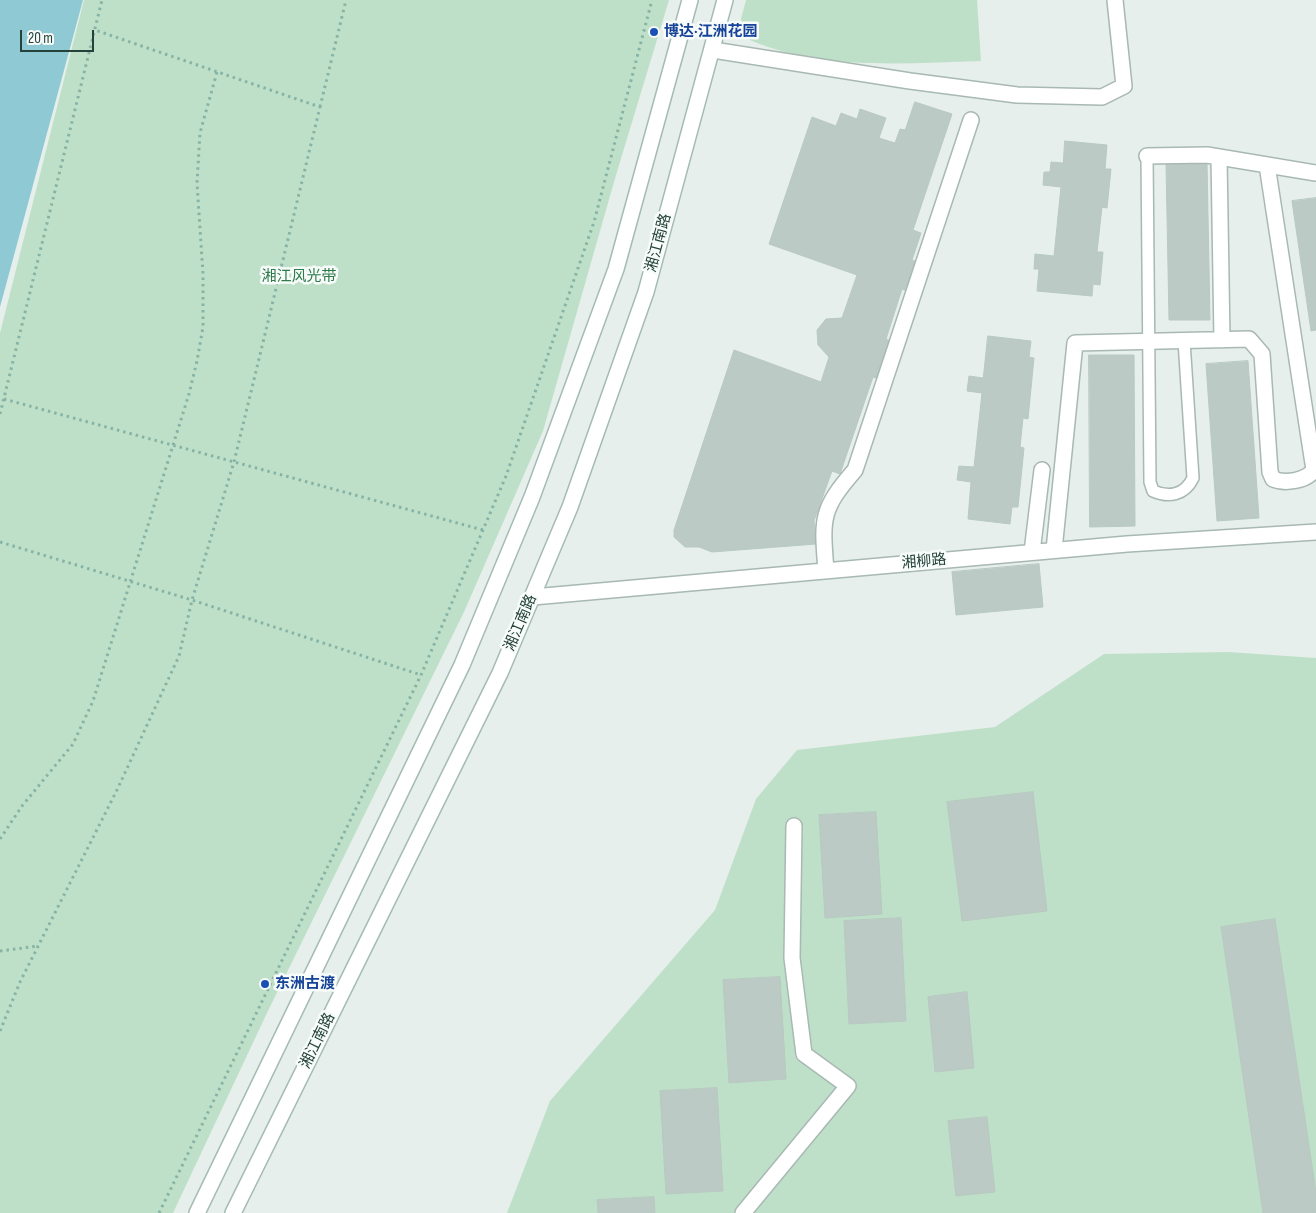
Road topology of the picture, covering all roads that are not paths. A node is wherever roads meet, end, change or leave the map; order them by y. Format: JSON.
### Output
{"nodes":[{"id":1,"x":690,"y":0,"type":"edge"},
{"id":2,"x":725,"y":0,"type":"edge"},
{"id":3,"x":1115,"y":0,"type":"edge"},
{"id":4,"x":713,"y":50,"type":"junction"},
{"id":5,"x":971,"y":120,"type":"dead end"},
{"id":6,"x":1147,"y":156,"type":"joint"},
{"id":7,"x":1219,"y":157,"type":"junction"},
{"id":8,"x":1267,"y":165,"type":"junction"},
{"id":9,"x":1316,"y":173,"type":"edge"},
{"id":10,"x":1222,"y":340,"type":"junction"},
{"id":11,"x":1184,"y":341,"type":"junction"},
{"id":12,"x":1148,"y":342,"type":"junction"},
{"id":13,"x":1042,"y":470,"type":"dead end"},
{"id":14,"x":1039,"y":496,"type":"junction"},
{"id":15,"x":1059,"y":499,"type":"junction"},
{"id":16,"x":1316,"y":532,"type":"edge"},
{"id":17,"x":1054,"y":550,"type":"junction"},
{"id":18,"x":1032,"y":552,"type":"junction"},
{"id":19,"x":826,"y":570,"type":"junction"},
{"id":20,"x":533,"y":596,"type":"junction"},
{"id":21,"x":794,"y":826,"type":"dead end"},
{"id":22,"x":197,"y":1213,"type":"edge"},
{"id":23,"x":233,"y":1213,"type":"edge"},
{"id":24,"x":744,"y":1213,"type":"edge"}],
"edges":[{"from":1,"to":22,"type":"street"},
{"from":2,"to":4,"type":"street","name":"湘江南路"},
{"from":3,"to":4,"type":"street"},
{"from":4,"to":20,"type":"street","name":"湘江南路"},
{"from":5,"to":19,"type":"street"},
{"from":6,"to":7,"type":"street"},
{"from":6,"to":12,"type":"lane"},
{"from":7,"to":8,"type":"street"},
{"from":7,"to":10,"type":"street"},
{"from":8,"to":9,"type":"street"},
{"from":8,"to":10,"type":"street"},
{"from":10,"to":11,"type":"street"},
{"from":11,"to":12,"type":"street"},
{"from":11,"to":12,"type":"lane"},
{"from":12,"to":15,"type":"street"},
{"from":13,"to":14,"type":"street"},
{"from":14,"to":15,"type":"street"},
{"from":14,"to":18,"type":"street"},
{"from":15,"to":17,"type":"street"},
{"from":16,"to":17,"type":"street","name":"湘柳路"},
{"from":17,"to":18,"type":"street","name":"湘柳路"},
{"from":18,"to":19,"type":"street","name":"湘柳路"},
{"from":19,"to":20,"type":"street","name":"湘柳路"},
{"from":20,"to":23,"type":"street","name":"湘江南路"},
{"from":21,"to":24,"type":"street"}]}
